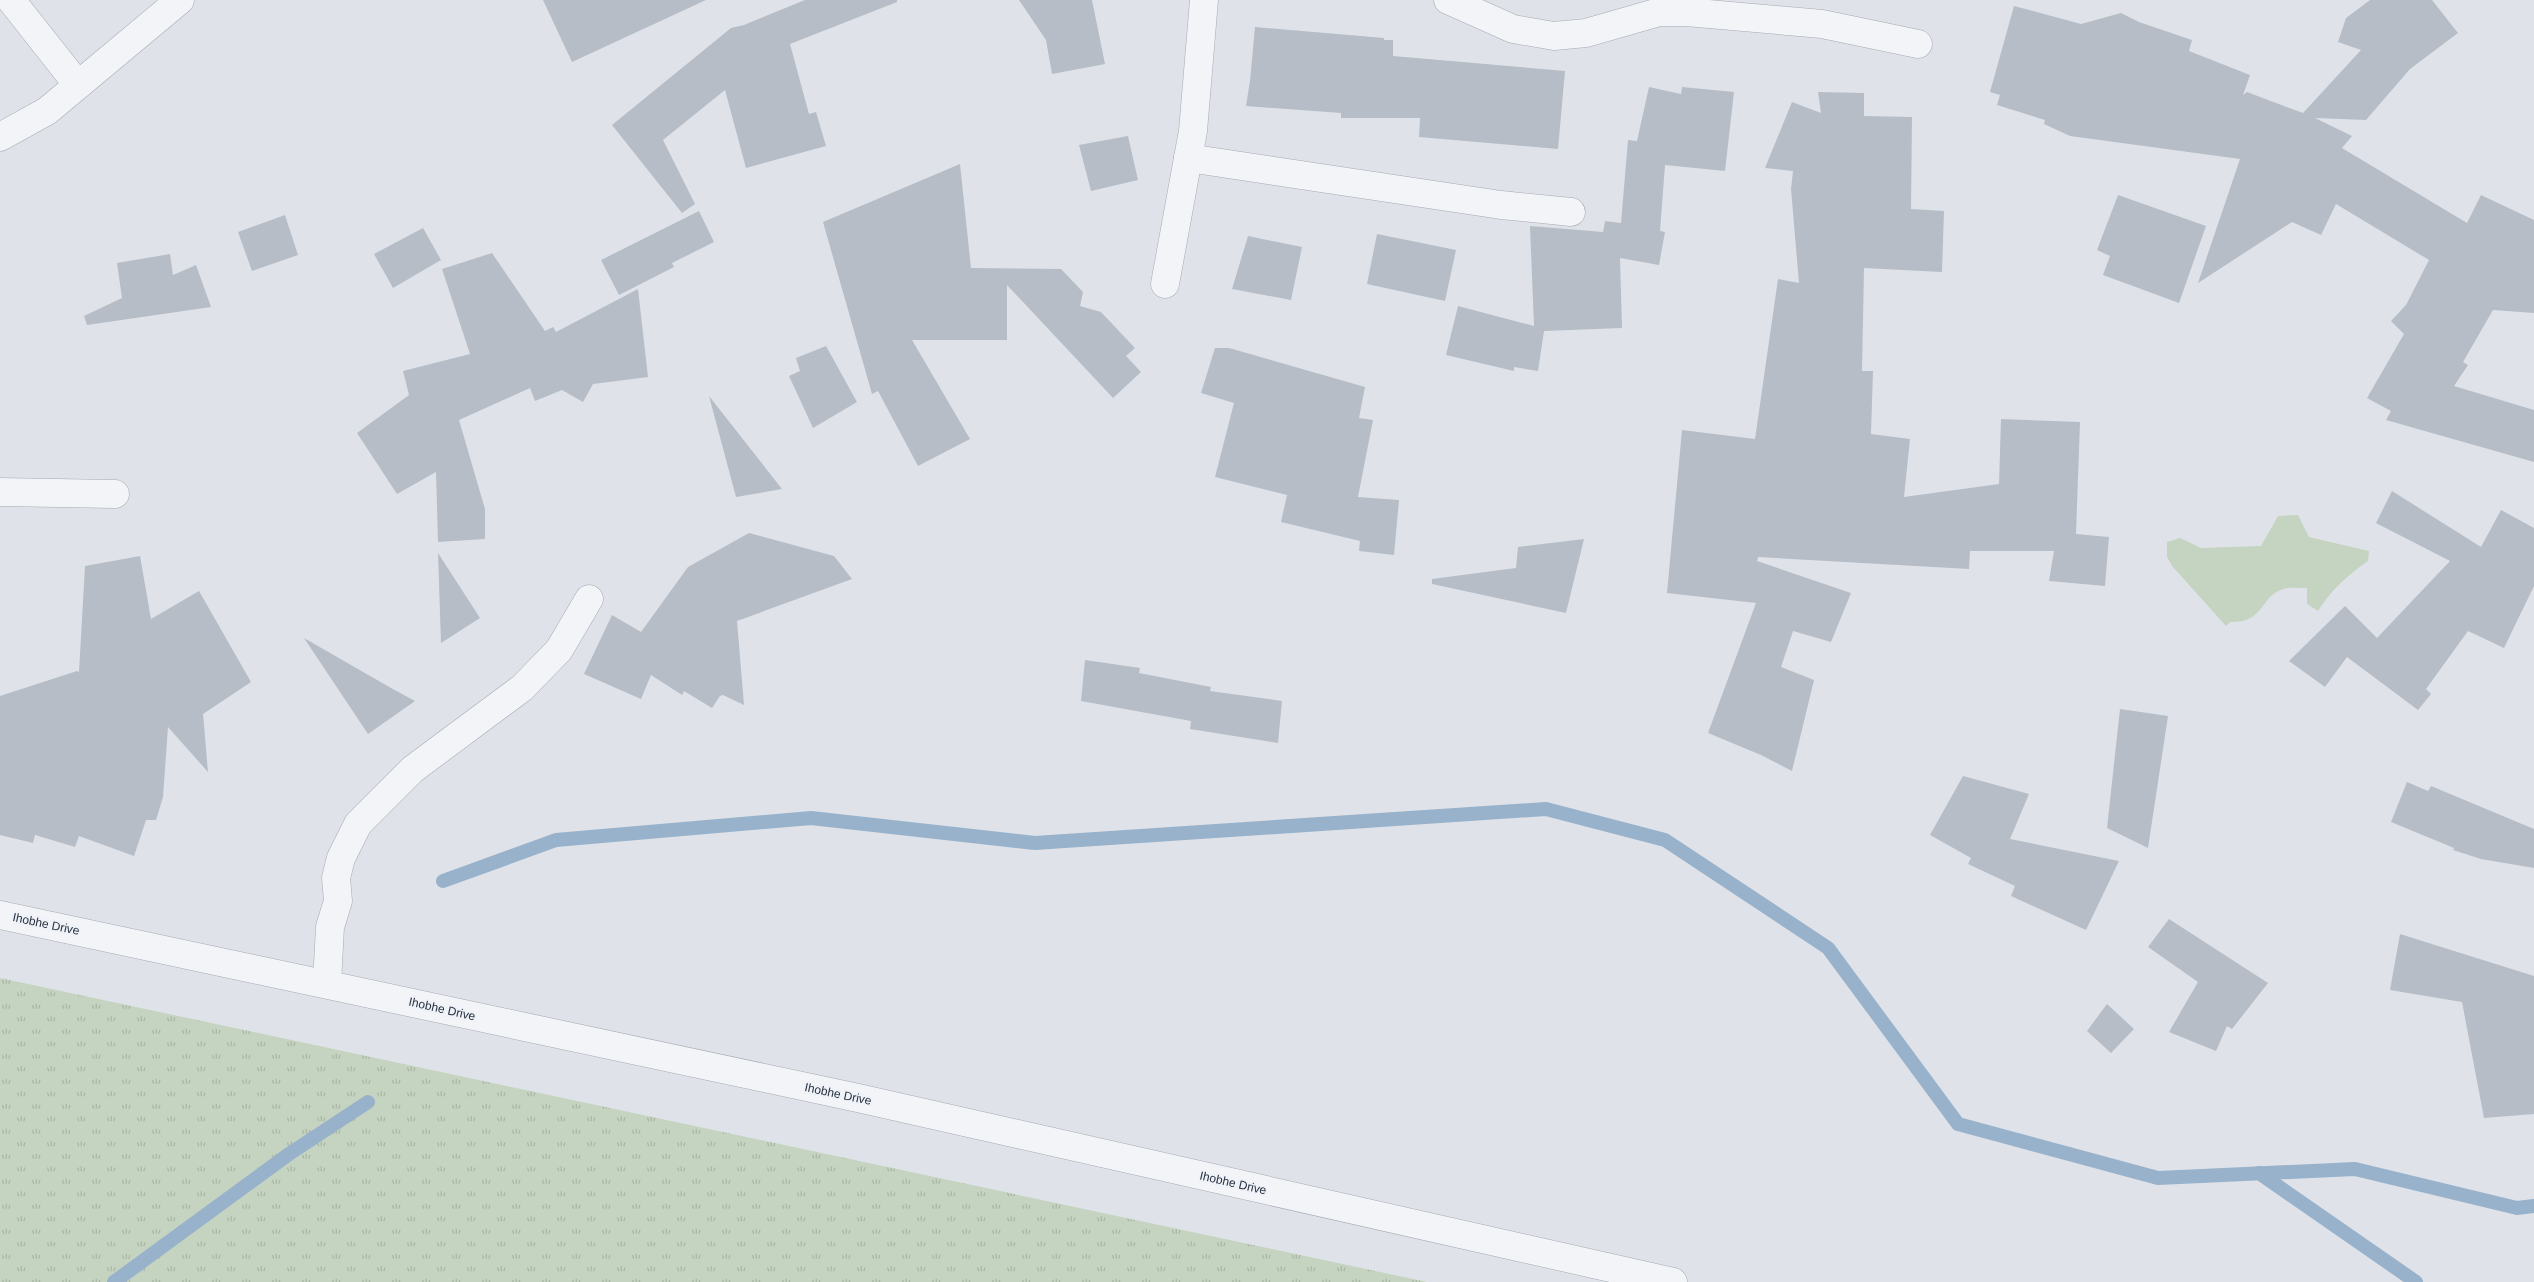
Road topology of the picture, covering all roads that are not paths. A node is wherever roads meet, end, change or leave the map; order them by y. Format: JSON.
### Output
{"nodes":[{"id":1,"x":11,"y":0,"type":"edge"},
{"id":2,"x":180,"y":0,"type":"edge"},
{"id":3,"x":1204,"y":0,"type":"edge"},
{"id":4,"x":1448,"y":0,"type":"edge"},
{"id":5,"x":1918,"y":44,"type":"dead end"},
{"id":6,"x":78,"y":85,"type":"junction"},
{"id":7,"x":0,"y":137,"type":"edge"},
{"id":8,"x":1188,"y":158,"type":"junction"},
{"id":9,"x":1570,"y":212,"type":"dead end"},
{"id":10,"x":1165,"y":284,"type":"dead end"},
{"id":11,"x":0,"y":492,"type":"edge"},
{"id":12,"x":116,"y":494,"type":"dead end"},
{"id":13,"x":589,"y":600,"type":"dead end"},
{"id":14,"x":0,"y":915,"type":"edge"},
{"id":15,"x":327,"y":983,"type":"junction"},
{"id":16,"x":1673,"y":1282,"type":"edge"}],
"edges":[{"from":1,"to":6,"type":"street"},
{"from":2,"to":6,"type":"street"},
{"from":3,"to":8,"type":"street"},
{"from":4,"to":5,"type":"street"},
{"from":6,"to":7,"type":"street"},
{"from":8,"to":9,"type":"street"},
{"from":8,"to":10,"type":"street"},
{"from":11,"to":12,"type":"street"},
{"from":13,"to":15,"type":"street"},
{"from":14,"to":15,"type":"street","name":"Ihobhe Drive"},
{"from":15,"to":16,"type":"street","name":"Ihobhe Drive"}]}
